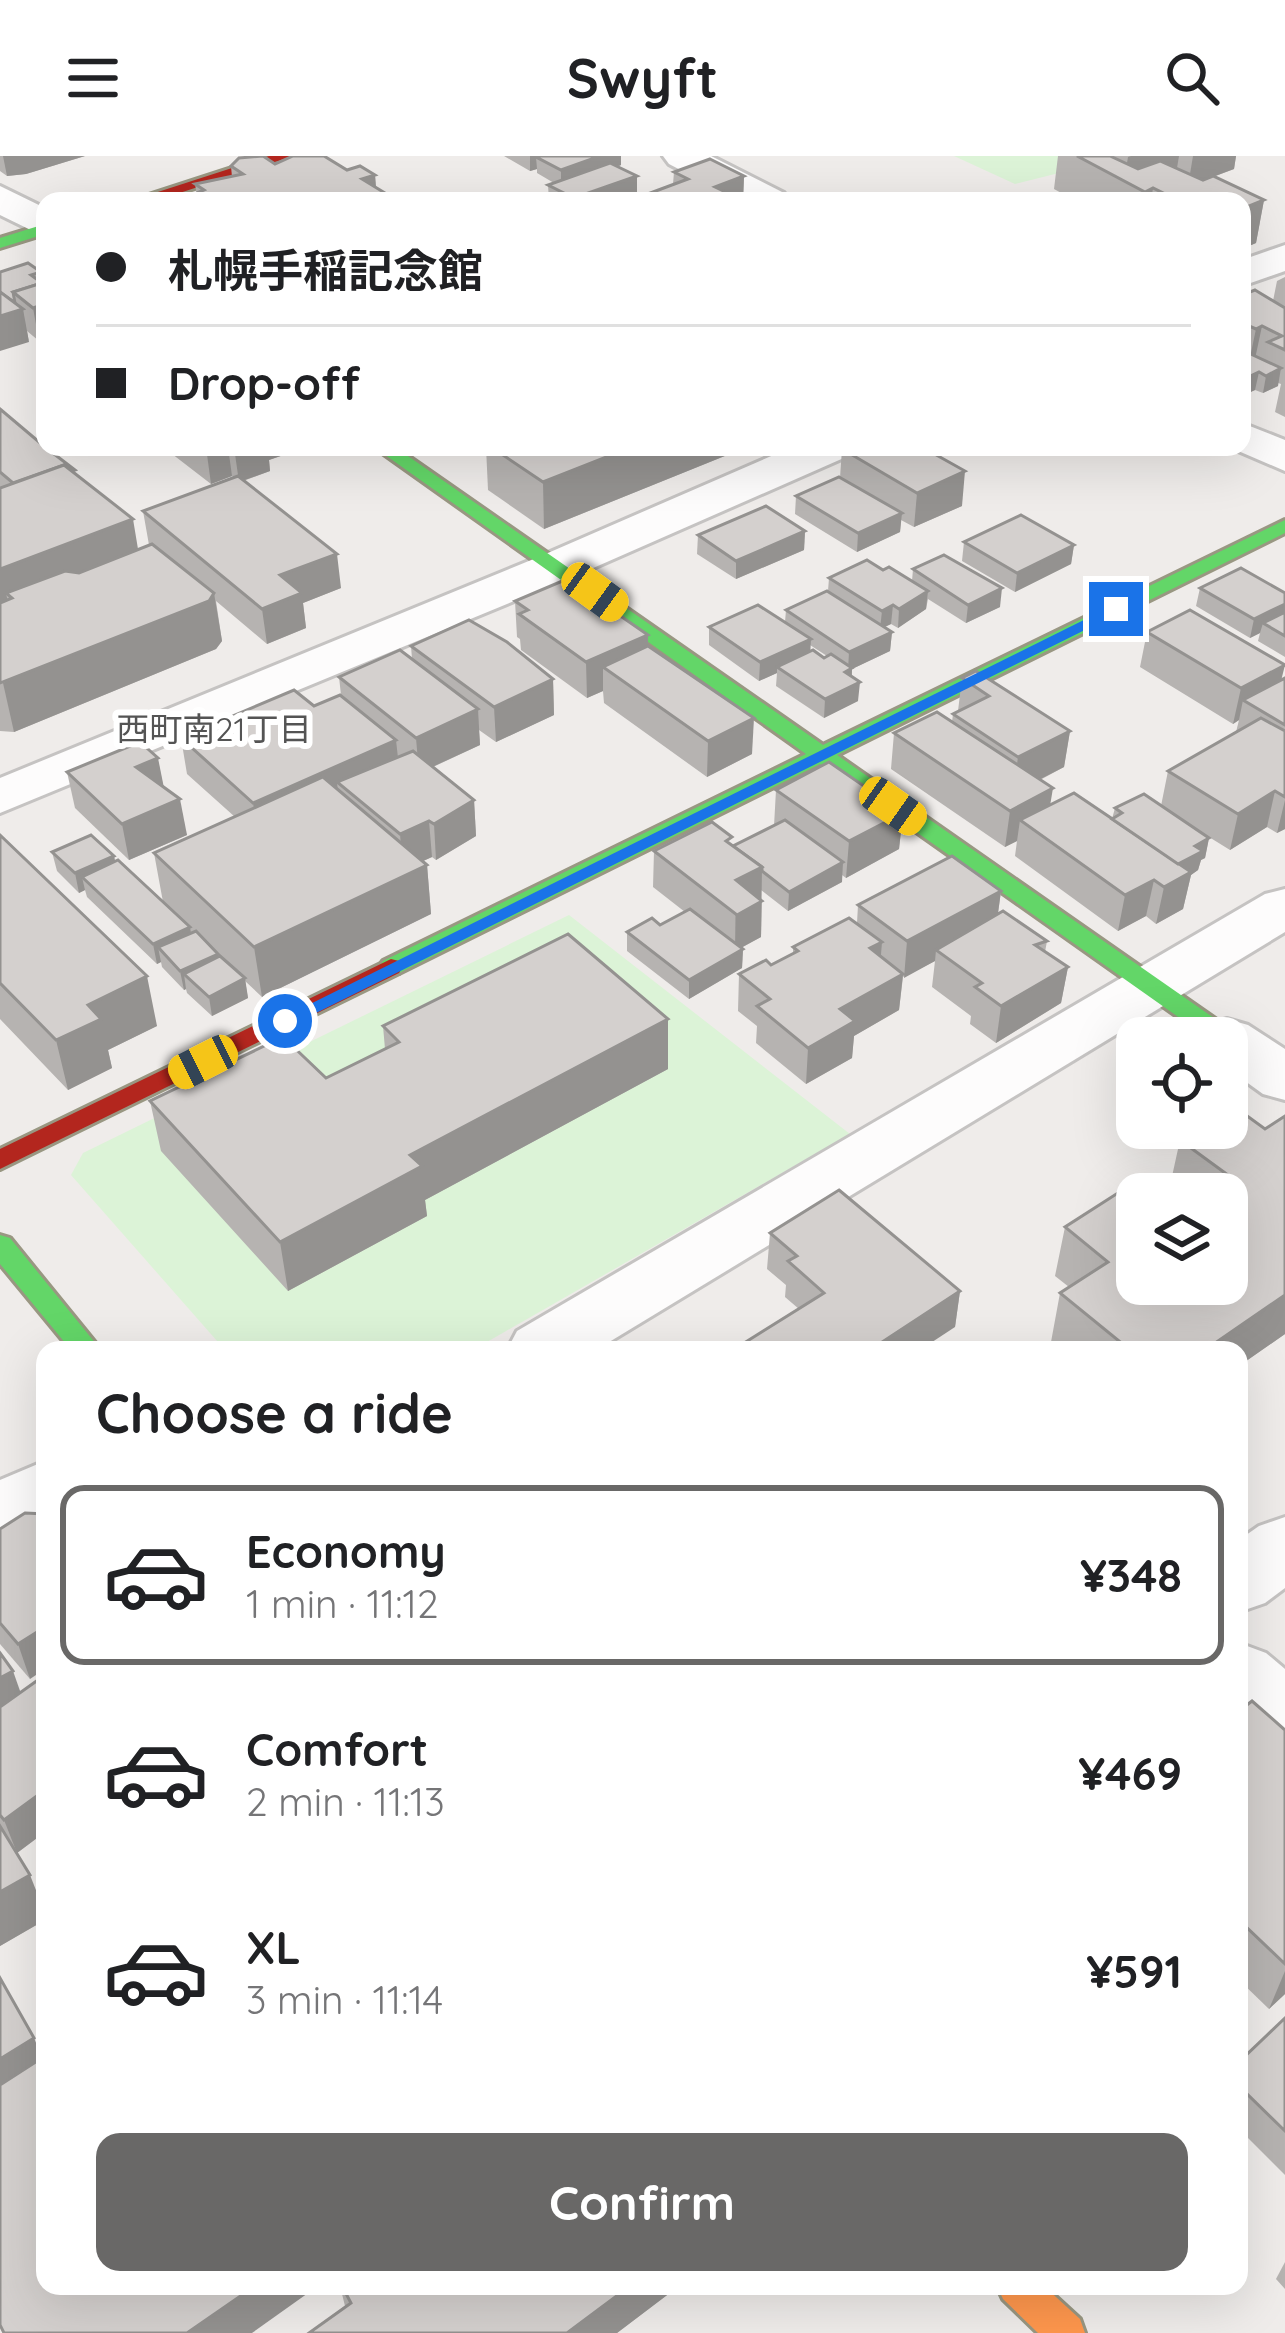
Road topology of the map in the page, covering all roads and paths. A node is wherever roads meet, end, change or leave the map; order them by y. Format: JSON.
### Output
{"nodes":[{"id":1,"x":285,"y":156,"type":"edge"},
{"id":2,"x":682,"y":156,"type":"edge"},
{"id":3,"x":167,"y":192,"type":"edge"},
{"id":4,"x":752,"y":192,"type":"edge"},
{"id":5,"x":0,"y":198,"type":"edge"},
{"id":6,"x":36,"y":221,"type":"edge"},
{"id":7,"x":36,"y":230,"type":"edge"},
{"id":8,"x":0,"y":243,"type":"edge"},
{"id":9,"x":1285,"y":257,"type":"edge"},
{"id":10,"x":1251,"y":270,"type":"edge"},
{"id":11,"x":1251,"y":440,"type":"edge"},
{"id":12,"x":395,"y":456,"type":"edge"},
{"id":13,"x":809,"y":456,"type":"edge"},
{"id":14,"x":1285,"y":457,"type":"edge"},
{"id":15,"x":1285,"y":526,"type":"edge"},
{"id":16,"x":558,"y":566,"type":"junction"},
{"id":17,"x":820,"y":754,"type":"junction"},
{"id":18,"x":0,"y":797,"type":"edge"},
{"id":19,"x":1285,"y":907,"type":"edge"},
{"id":20,"x":1150,"y":987,"type":"junction"},
{"id":21,"x":1194,"y":1017,"type":"edge"},
{"id":22,"x":1248,"y":1054,"type":"edge"},
{"id":23,"x":1285,"y":1079,"type":"edge"},
{"id":24,"x":0,"y":1160,"type":"edge"},
{"id":25,"x":0,"y":1245,"type":"edge"},
{"id":26,"x":80,"y":1341,"type":"edge"},
{"id":27,"x":556,"y":1341,"type":"edge"},
{"id":28,"x":36,"y":1495,"type":"edge"},
{"id":29,"x":0,"y":1514,"type":"edge"},
{"id":30,"x":1285,"y":1547,"type":"edge"},
{"id":31,"x":1248,"y":1574,"type":"edge"},
{"id":32,"x":1248,"y":1684,"type":"edge"},
{"id":33,"x":1285,"y":1718,"type":"edge"},
{"id":34,"x":1026,"y":2295,"type":"edge"},
{"id":35,"x":1066,"y":2333,"type":"edge"}],
"edges":[{"from":1,"to":3,"type":"street"},
{"from":2,"to":4,"type":"street"},
{"from":5,"to":6,"type":"street"},
{"from":7,"to":8,"type":"street"},
{"from":9,"to":10,"type":"street"},
{"from":11,"to":14,"type":"street"},
{"from":12,"to":16,"type":"street"},
{"from":13,"to":16,"type":"street"},
{"from":15,"to":17,"type":"street"},
{"from":16,"to":17,"type":"street"},
{"from":16,"to":18,"type":"street"},
{"from":17,"to":20,"type":"street"},
{"from":17,"to":24,"type":"street"},
{"from":19,"to":20,"type":"street"},
{"from":20,"to":21,"type":"street"},
{"from":20,"to":27,"type":"street"},
{"from":22,"to":23,"type":"street"},
{"from":25,"to":26,"type":"street"},
{"from":28,"to":29,"type":"street"},
{"from":30,"to":31,"type":"street"},
{"from":32,"to":33,"type":"street"},
{"from":34,"to":35,"type":"street"}]}
